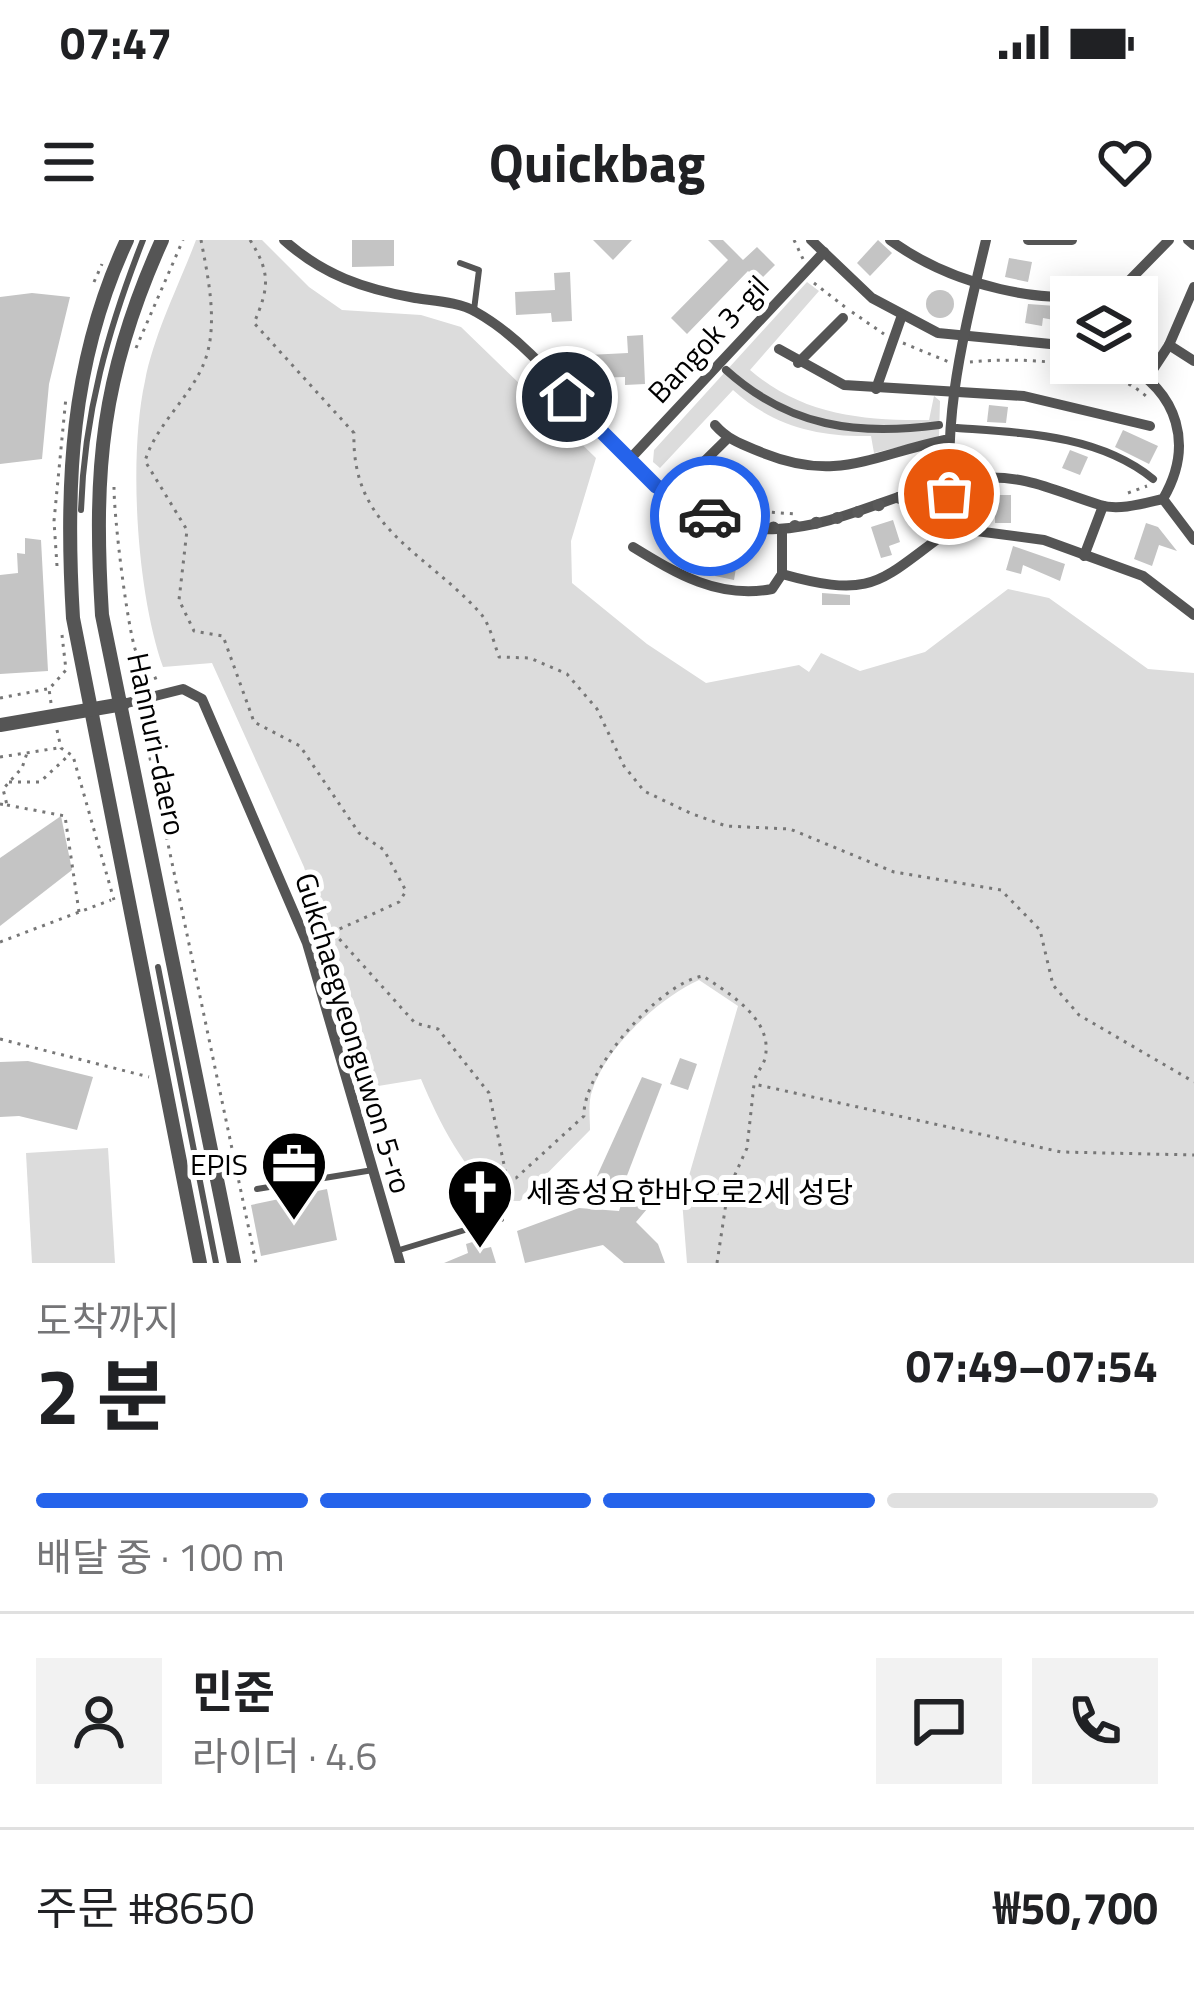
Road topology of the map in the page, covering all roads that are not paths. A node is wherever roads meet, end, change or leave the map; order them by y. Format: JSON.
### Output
{"nodes":[{"id":1,"x":127,"y":240,"type":"edge"},
{"id":2,"x":143,"y":240,"type":"edge"},
{"id":3,"x":162,"y":240,"type":"edge"},
{"id":4,"x":284,"y":240,"type":"edge"},
{"id":5,"x":811,"y":240,"type":"edge"},
{"id":6,"x":890,"y":240,"type":"edge"},
{"id":7,"x":986,"y":240,"type":"edge"},
{"id":8,"x":1028,"y":240,"type":"edge"},
{"id":9,"x":1072,"y":240,"type":"edge"},
{"id":10,"x":1168,"y":240,"type":"edge"},
{"id":11,"x":824,"y":252,"type":"junction"},
{"id":12,"x":460,"y":263,"type":"dead end"},
{"id":13,"x":976,"y":283,"type":"junction"},
{"id":14,"x":1194,"y":287,"type":"edge"},
{"id":15,"x":474,"y":310,"type":"junction"},
{"id":16,"x":901,"y":317,"type":"junction"},
{"id":17,"x":843,"y":318,"type":"dead end"},
{"id":18,"x":961,"y":336,"type":"junction"},
{"id":19,"x":1050,"y":344,"type":"edge"},
{"id":20,"x":1169,"y":345,"type":"junction"},
{"id":21,"x":779,"y":350,"type":"dead end"},
{"id":22,"x":1158,"y":361,"type":"edge"},
{"id":23,"x":1194,"y":361,"type":"edge"},
{"id":24,"x":798,"y":363,"type":"junction"},
{"id":25,"x":726,"y":370,"type":"dead end"},
{"id":26,"x":1156,"y":384,"type":"edge"},
{"id":27,"x":876,"y":389,"type":"junction"},
{"id":28,"x":952,"y":393,"type":"junction"},
{"id":29,"x":715,"y":425,"type":"dead end"},
{"id":30,"x":939,"y":425,"type":"dead end"},
{"id":31,"x":1150,"y":426,"type":"dead end"},
{"id":32,"x":957,"y":428,"type":"dead end"},
{"id":33,"x":727,"y":439,"type":"junction"},
{"id":34,"x":945,"y":440,"type":"junction"},
{"id":35,"x":629,"y":460,"type":"junction"},
{"id":36,"x":1154,"y":479,"type":"dead end"},
{"id":37,"x":945,"y":480,"type":"junction"},
{"id":38,"x":671,"y":494,"type":"junction"},
{"id":39,"x":1163,"y":499,"type":"junction"},
{"id":40,"x":1103,"y":506,"type":"junction"},
{"id":41,"x":81,"y":510,"type":"dead end"},
{"id":42,"x":953,"y":527,"type":"junction"},
{"id":43,"x":782,"y":530,"type":"junction"},
{"id":44,"x":1194,"y":540,"type":"edge"},
{"id":45,"x":633,"y":547,"type":"dead end"},
{"id":46,"x":1084,"y":556,"type":"junction"},
{"id":47,"x":782,"y":574,"type":"junction"},
{"id":48,"x":1194,"y":615,"type":"edge"},
{"id":49,"x":123,"y":704,"type":"junction"},
{"id":50,"x":92,"y":709,"type":"junction"},
{"id":51,"x":0,"y":725,"type":"edge"},
{"id":52,"x":158,"y":967,"type":"dead end"},
{"id":53,"x":373,"y":1170,"type":"junction"},
{"id":54,"x":257,"y":1189,"type":"dead end"},
{"id":55,"x":501,"y":1219,"type":"dead end"},
{"id":56,"x":398,"y":1257,"type":"edge"},
{"id":57,"x":200,"y":1263,"type":"edge"},
{"id":58,"x":215,"y":1263,"type":"edge"},
{"id":59,"x":234,"y":1263,"type":"edge"}],
"edges":[{"from":1,"to":50,"type":"street","name":"Hannuri-daero"},
{"from":2,"to":41,"type":"lane"},
{"from":3,"to":49,"type":"street","name":"Hannuri-daero"},
{"from":4,"to":15,"type":"street"},
{"from":5,"to":11,"type":"street"},
{"from":6,"to":13,"type":"street"},
{"from":7,"to":13,"type":"street"},
{"from":8,"to":9,"type":"street"},
{"from":10,"to":13,"type":"street"},
{"from":11,"to":16,"type":"street"},
{"from":11,"to":35,"type":"street","name":"Bangok 3-gil"},
{"from":12,"to":15,"type":"lane"},
{"from":13,"to":18,"type":"street"},
{"from":14,"to":20,"type":"street"},
{"from":15,"to":35,"type":"street"},
{"from":16,"to":18,"type":"street"},
{"from":16,"to":27,"type":"street"},
{"from":17,"to":24,"type":"street"},
{"from":18,"to":19,"type":"street"},
{"from":18,"to":28,"type":"street"},
{"from":20,"to":22,"type":"street"},
{"from":20,"to":23,"type":"street"},
{"from":21,"to":24,"type":"street"},
{"from":24,"to":27,"type":"street"},
{"from":25,"to":30,"type":"street"},
{"from":26,"to":39,"type":"street"},
{"from":27,"to":28,"type":"street"},
{"from":28,"to":31,"type":"street"},
{"from":28,"to":34,"type":"street"},
{"from":29,"to":33,"type":"street"},
{"from":32,"to":36,"type":"street"},
{"from":33,"to":34,"type":"street"},
{"from":33,"to":38,"type":"street"},
{"from":34,"to":37,"type":"street"},
{"from":35,"to":38,"type":"street"},
{"from":37,"to":40,"type":"street"},
{"from":37,"to":42,"type":"street"},
{"from":37,"to":43,"type":"street"},
{"from":38,"to":43,"type":"street"},
{"from":39,"to":40,"type":"street"},
{"from":39,"to":44,"type":"street"},
{"from":40,"to":46,"type":"street"},
{"from":42,"to":46,"type":"street"},
{"from":42,"to":47,"type":"street"},
{"from":43,"to":47,"type":"street"},
{"from":45,"to":47,"type":"street"},
{"from":46,"to":48,"type":"street"},
{"from":49,"to":50,"type":"street"},
{"from":49,"to":53,"type":"street","name":"Gukchaegyeonguwon 5-ro"},
{"from":49,"to":59,"type":"street","name":"Hannuri-daero"},
{"from":50,"to":51,"type":"street"},
{"from":50,"to":57,"type":"street","name":"Hannuri-daero"},
{"from":52,"to":58,"type":"lane"},
{"from":53,"to":54,"type":"lane"},
{"from":53,"to":56,"type":"street","name":"Gukchaegyeonguwon 5-ro"},
{"from":55,"to":56,"type":"lane"}]}
